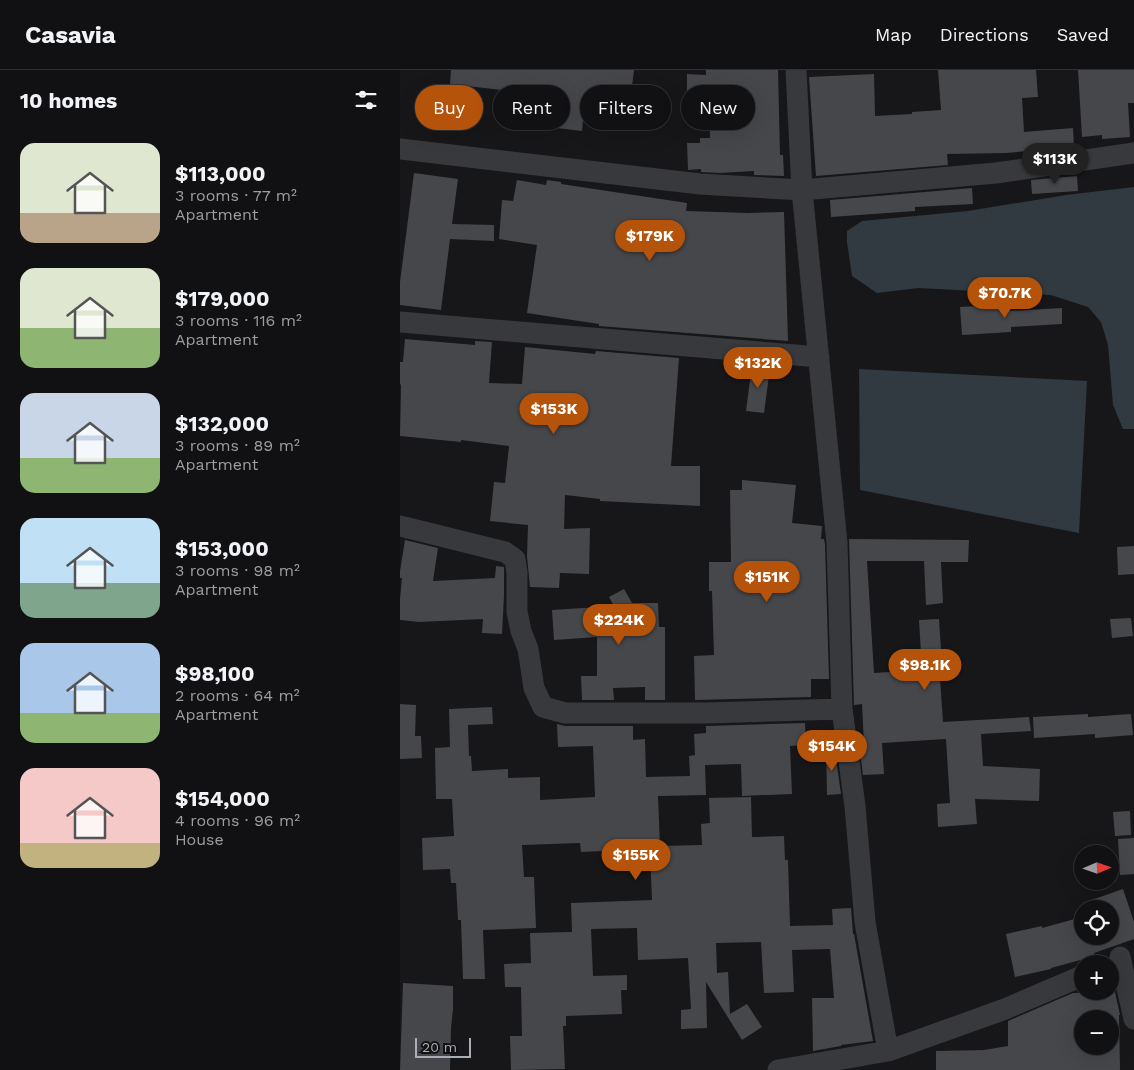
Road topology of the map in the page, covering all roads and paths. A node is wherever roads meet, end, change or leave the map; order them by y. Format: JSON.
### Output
{"nodes":[{"id":1,"x":796,"y":70,"type":"edge"},
{"id":2,"x":400,"y":149,"type":"edge"},
{"id":3,"x":1134,"y":153,"type":"edge"},
{"id":4,"x":802,"y":190,"type":"junction"},
{"id":5,"x":400,"y":322,"type":"edge"},
{"id":6,"x":819,"y":357,"type":"junction"},
{"id":7,"x":400,"y":526,"type":"edge"},
{"id":8,"x":842,"y":709,"type":"junction"},
{"id":9,"x":1121,"y":956,"type":"edge"},
{"id":10,"x":1074,"y":979,"type":"edge"},
{"id":11,"x":1134,"y":1019,"type":"edge"},
{"id":12,"x":888,"y":1051,"type":"junction"},
{"id":13,"x":778,"y":1070,"type":"edge"}],
"edges":[{"from":1,"to":4,"type":"street"},
{"from":2,"to":4,"type":"street"},
{"from":3,"to":4,"type":"street"},
{"from":4,"to":6,"type":"street"},
{"from":5,"to":6,"type":"street"},
{"from":6,"to":8,"type":"street"},
{"from":7,"to":8,"type":"street"},
{"from":8,"to":12,"type":"street"},
{"from":9,"to":11,"type":"street"},
{"from":10,"to":12,"type":"street"},
{"from":12,"to":13,"type":"street"}]}
